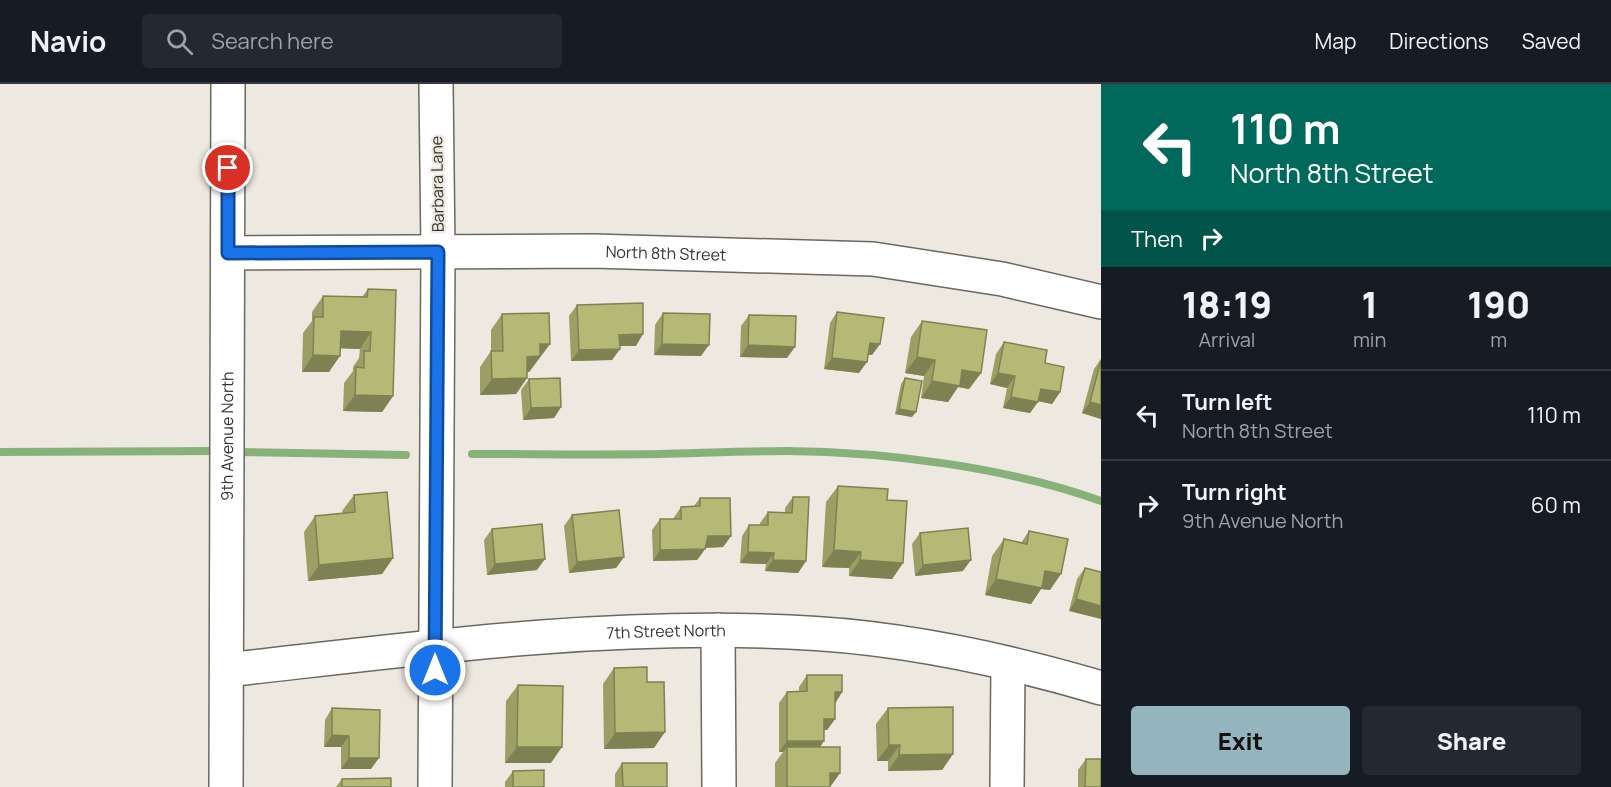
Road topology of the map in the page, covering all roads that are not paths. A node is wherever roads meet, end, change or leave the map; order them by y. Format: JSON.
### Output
{"nodes":[{"id":1,"x":228,"y":84,"type":"edge"},
{"id":2,"x":436,"y":84,"type":"edge"},
{"id":3,"x":438,"y":252,"type":"junction"},
{"id":4,"x":228,"y":253,"type":"junction"},
{"id":5,"x":1101,"y":302,"type":"edge"},
{"id":6,"x":718,"y":630,"type":"junction"},
{"id":7,"x":435,"y":647,"type":"junction"},
{"id":8,"x":1008,"y":664,"type":"junction"},
{"id":9,"x":227,"y":670,"type":"junction"},
{"id":10,"x":1101,"y":688,"type":"edge"},
{"id":11,"x":226,"y":787,"type":"edge"},
{"id":12,"x":435,"y":787,"type":"edge"},
{"id":13,"x":718,"y":787,"type":"edge"},
{"id":14,"x":1007,"y":787,"type":"edge"}],
"edges":[{"from":1,"to":4,"type":"street","name":"9th Avenue North"},
{"from":2,"to":3,"type":"street","name":"Barbara Lane"},
{"from":3,"to":4,"type":"street","name":"North 8th Street"},
{"from":3,"to":5,"type":"street","name":"North 8th Street"},
{"from":3,"to":7,"type":"street","name":"Barbara Lane"},
{"from":4,"to":9,"type":"street","name":"9th Avenue North"},
{"from":6,"to":7,"type":"street","name":"7th Street North"},
{"from":6,"to":8,"type":"street","name":"7th Street North"},
{"from":6,"to":13,"type":"street"},
{"from":7,"to":9,"type":"street","name":"7th Street North"},
{"from":7,"to":12,"type":"street","name":"Barbara Lane"},
{"from":8,"to":10,"type":"street","name":"7th Street North"},
{"from":8,"to":14,"type":"street"},
{"from":9,"to":11,"type":"street","name":"9th Avenue North"}]}
